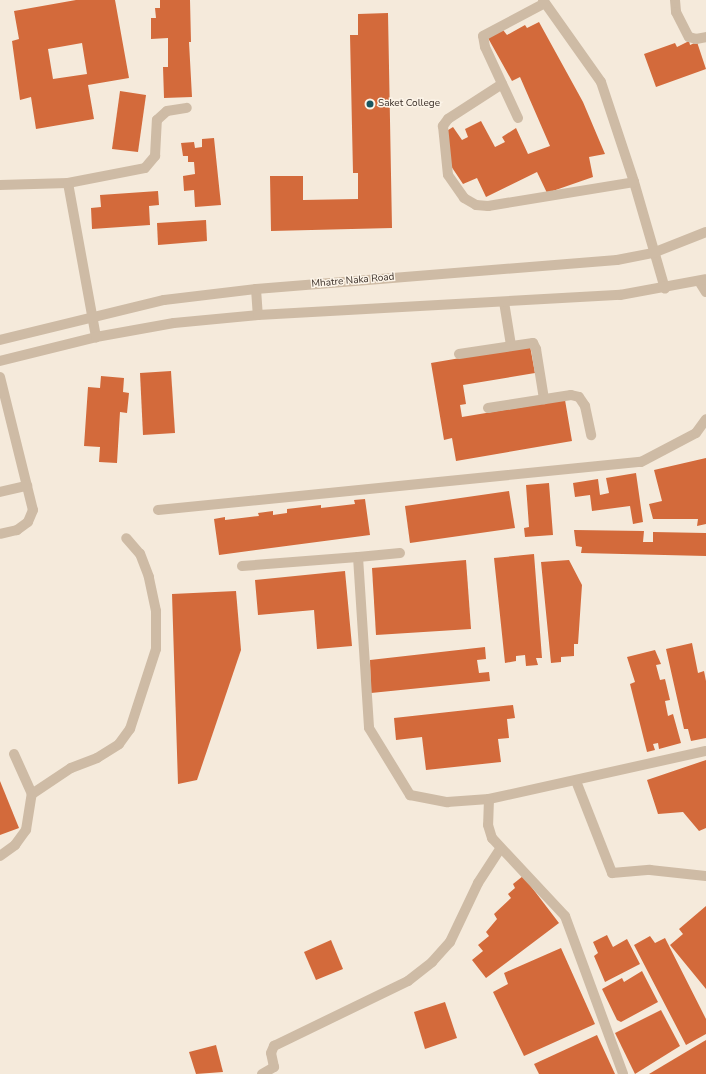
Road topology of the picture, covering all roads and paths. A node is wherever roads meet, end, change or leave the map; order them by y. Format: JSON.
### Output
{"nodes":[{"id":1,"x":675,"y":0,"type":"edge"},
{"id":2,"x":544,"y":1,"type":"edge"},
{"id":3,"x":706,"y":38,"type":"edge"},
{"id":4,"x":502,"y":84,"type":"junction"},
{"id":5,"x":187,"y":108,"type":"dead end"},
{"id":6,"x":518,"y":118,"type":"dead end"},
{"id":7,"x":634,"y":182,"type":"junction"},
{"id":8,"x":68,"y":183,"type":"junction"},
{"id":9,"x":0,"y":185,"type":"edge"},
{"id":10,"x":706,"y":232,"type":"edge"},
{"id":11,"x":654,"y":253,"type":"junction"},
{"id":12,"x":703,"y":280,"type":"edge"},
{"id":13,"x":256,"y":289,"type":"junction"},
{"id":14,"x":665,"y":289,"type":"junction"},
{"id":15,"x":706,"y":292,"type":"edge"},
{"id":16,"x":504,"y":302,"type":"junction"},
{"id":17,"x":258,"y":315,"type":"junction"},
{"id":18,"x":94,"y":318,"type":"junction"},
{"id":19,"x":96,"y":337,"type":"junction"},
{"id":20,"x":0,"y":340,"type":"edge"},
{"id":21,"x":511,"y":345,"type":"junction"},
{"id":22,"x":459,"y":354,"type":"dead end"},
{"id":23,"x":0,"y":361,"type":"edge"},
{"id":24,"x":0,"y":377,"type":"edge"},
{"id":25,"x":544,"y":399,"type":"junction"},
{"id":26,"x":488,"y":408,"type":"dead end"},
{"id":27,"x":706,"y":419,"type":"edge"},
{"id":28,"x":591,"y":435,"type":"dead end"},
{"id":29,"x":27,"y":486,"type":"junction"},
{"id":30,"x":0,"y":492,"type":"edge"},
{"id":31,"x":158,"y":510,"type":"dead end"},
{"id":32,"x":0,"y":534,"type":"edge"},
{"id":33,"x":126,"y":538,"type":"dead end"},
{"id":34,"x":400,"y":553,"type":"dead end"},
{"id":35,"x":358,"y":557,"type":"junction"},
{"id":36,"x":242,"y":566,"type":"dead end"},
{"id":37,"x":706,"y":751,"type":"edge"},
{"id":38,"x":14,"y":754,"type":"dead end"},
{"id":39,"x":576,"y":781,"type":"junction"},
{"id":40,"x":32,"y":794,"type":"junction"},
{"id":41,"x":489,"y":799,"type":"junction"},
{"id":42,"x":500,"y":849,"type":"junction"},
{"id":43,"x":0,"y":856,"type":"edge"},
{"id":44,"x":706,"y":876,"type":"edge"},
{"id":45,"x":262,"y":1074,"type":"edge"},
{"id":46,"x":623,"y":1074,"type":"edge"}],
"edges":[{"from":1,"to":3,"type":"street"},
{"from":2,"to":4,"type":"street"},
{"from":2,"to":7,"type":"street"},
{"from":4,"to":6,"type":"street"},
{"from":4,"to":7,"type":"street"},
{"from":5,"to":8,"type":"street"},
{"from":7,"to":11,"type":"street"},
{"from":8,"to":9,"type":"street"},
{"from":8,"to":18,"type":"street"},
{"from":10,"to":11,"type":"street","name":"Mhatre Naka Road"},
{"from":11,"to":13,"type":"street","name":"Mhatre Naka Road"},
{"from":11,"to":14,"type":"street"},
{"from":12,"to":14,"type":"street"},
{"from":12,"to":15,"type":"street"},
{"from":13,"to":17,"type":"street"},
{"from":13,"to":18,"type":"street","name":"Mhatre Naka Road"},
{"from":14,"to":16,"type":"street"},
{"from":16,"to":17,"type":"street"},
{"from":16,"to":21,"type":"street"},
{"from":17,"to":19,"type":"street"},
{"from":18,"to":19,"type":"street"},
{"from":18,"to":20,"type":"street","name":"Mhatre Naka Road"},
{"from":19,"to":23,"type":"street"},
{"from":21,"to":22,"type":"street"},
{"from":21,"to":25,"type":"street"},
{"from":24,"to":29,"type":"street"},
{"from":25,"to":26,"type":"street"},
{"from":25,"to":28,"type":"street"},
{"from":27,"to":31,"type":"street"},
{"from":29,"to":30,"type":"street"},
{"from":29,"to":32,"type":"street"},
{"from":33,"to":40,"type":"street"},
{"from":34,"to":35,"type":"street"},
{"from":35,"to":36,"type":"street"},
{"from":35,"to":41,"type":"street"},
{"from":37,"to":39,"type":"street"},
{"from":38,"to":40,"type":"street"},
{"from":39,"to":41,"type":"street"},
{"from":39,"to":44,"type":"street"},
{"from":40,"to":43,"type":"street"},
{"from":41,"to":42,"type":"street"},
{"from":42,"to":45,"type":"street"},
{"from":42,"to":46,"type":"street"}]}
